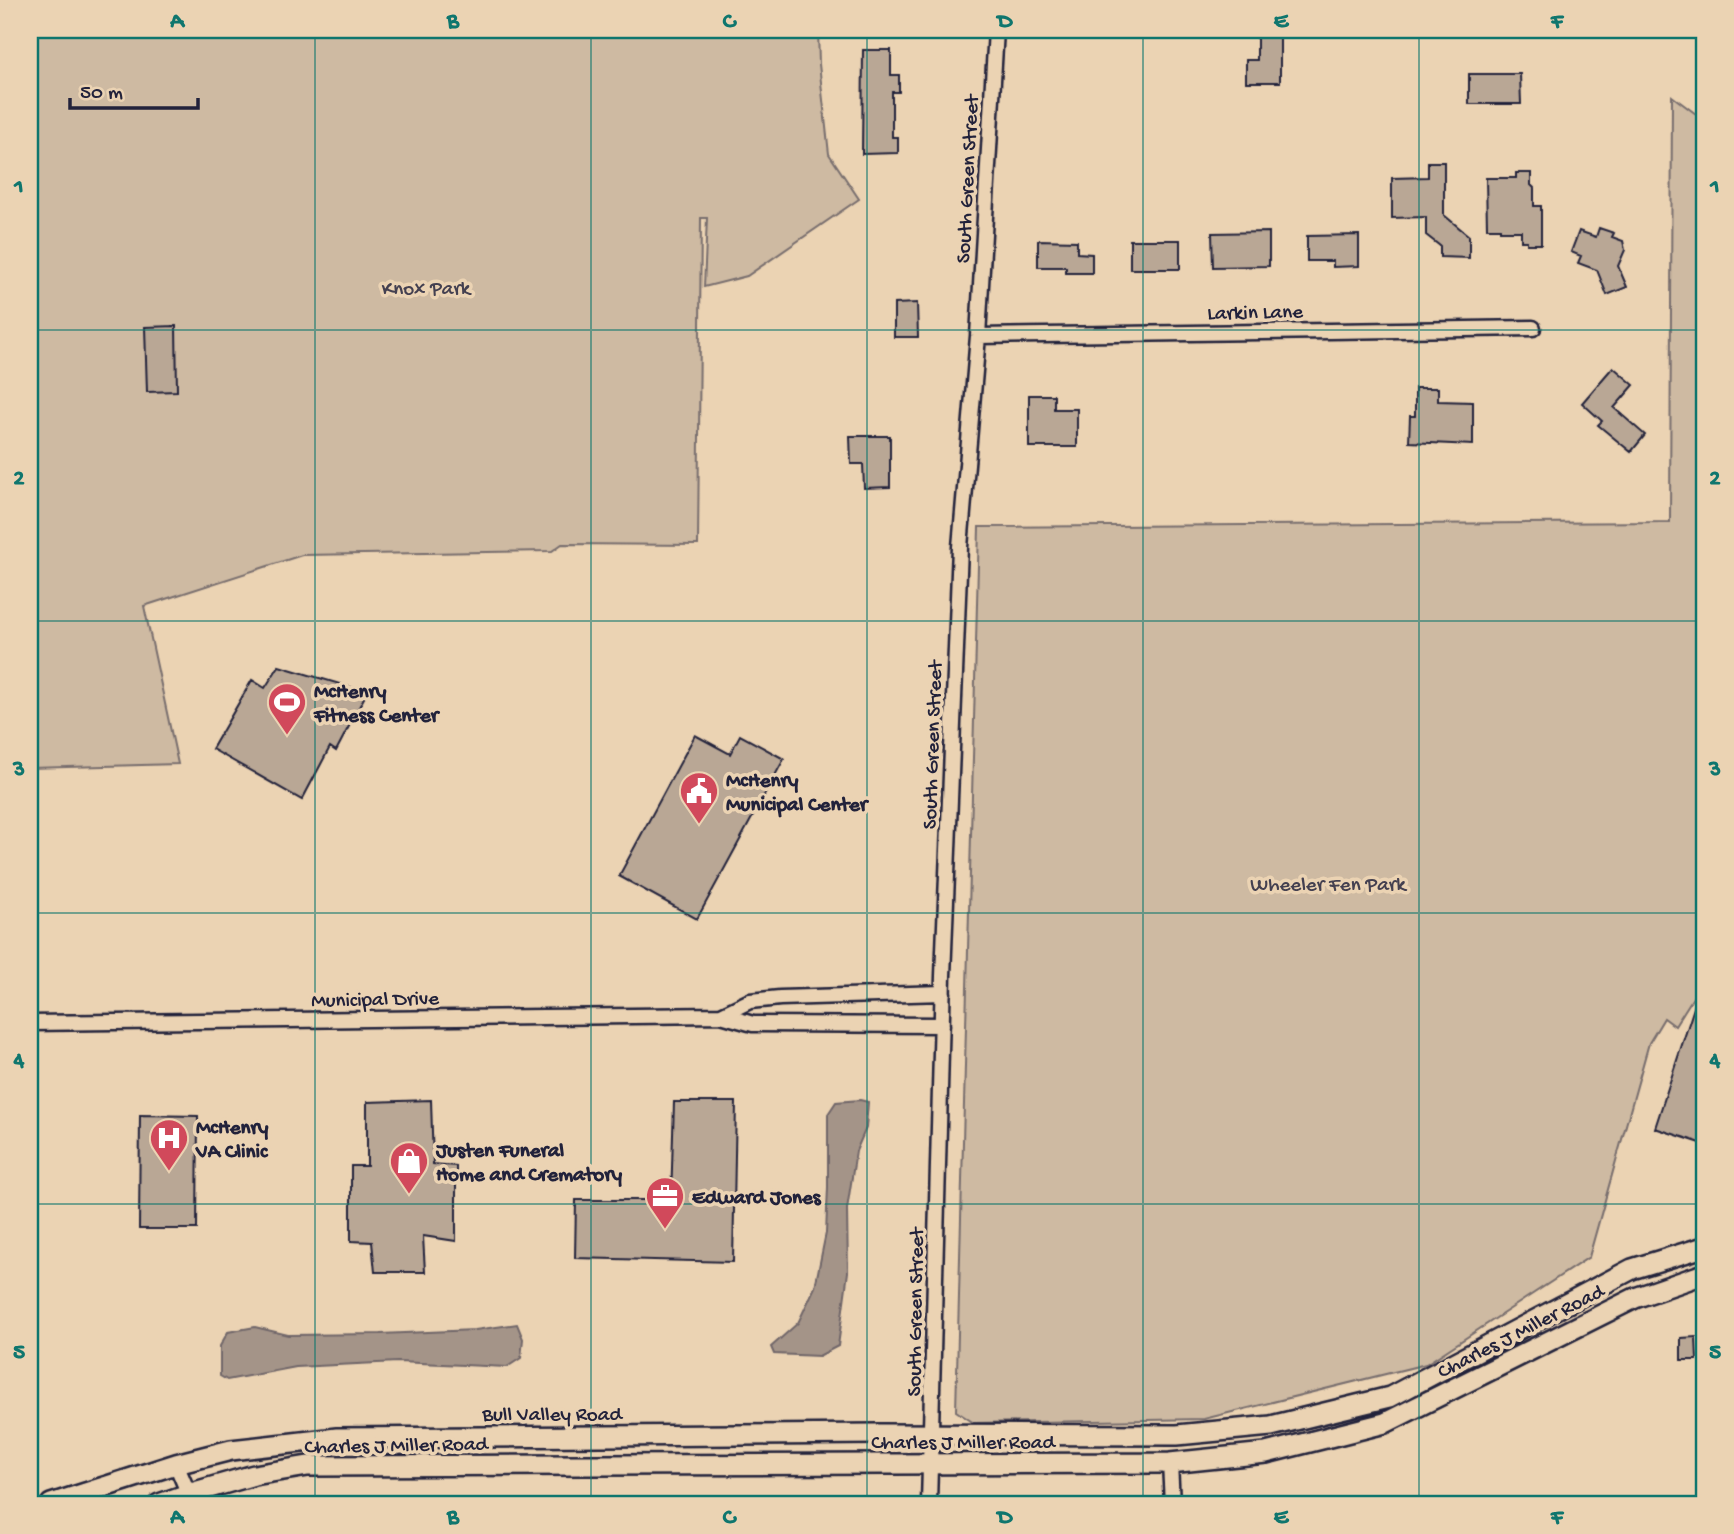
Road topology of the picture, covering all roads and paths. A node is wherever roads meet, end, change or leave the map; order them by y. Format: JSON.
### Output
{"nodes":[{"id":1,"x":996,"y":30,"type":"edge"},
{"id":2,"x":1533,"y":328,"type":"dead end"},
{"id":3,"x":978,"y":336,"type":"junction"},
{"id":4,"x":943,"y":993,"type":"junction"},
{"id":5,"x":721,"y":1015,"type":"junction"},
{"id":6,"x":30,"y":1023,"type":"edge"},
{"id":7,"x":942,"y":1025,"type":"junction"},
{"id":8,"x":1704,"y":1247,"type":"edge"},
{"id":9,"x":1704,"y":1274,"type":"edge"},
{"id":10,"x":931,"y":1434,"type":"junction"},
{"id":11,"x":1170,"y":1463,"type":"junction"},
{"id":12,"x":176,"y":1464,"type":"junction"},
{"id":13,"x":931,"y":1464,"type":"junction"},
{"id":14,"x":191,"y":1499,"type":"edge"},
{"id":15,"x":51,"y":1504,"type":"edge"},
{"id":16,"x":159,"y":1504,"type":"edge"},
{"id":17,"x":929,"y":1504,"type":"edge"},
{"id":18,"x":1171,"y":1504,"type":"edge"}],
"edges":[{"from":1,"to":3,"type":"street","name":"South Green Street"},
{"from":2,"to":3,"type":"street","name":"Larkin Lane"},
{"from":3,"to":4,"type":"street","name":"South Green Street"},
{"from":4,"to":5,"type":"street","name":"Municipal Drive"},
{"from":4,"to":7,"type":"street","name":"South Green Street"},
{"from":5,"to":6,"type":"street","name":"Municipal Drive"},
{"from":5,"to":7,"type":"street","name":"Municipal Drive"},
{"from":7,"to":10,"type":"street","name":"South Green Street"},
{"from":8,"to":10,"type":"street","name":"Charles J Miller Road"},
{"from":9,"to":11,"type":"street","name":"Charles J Miller Road"},
{"from":10,"to":12,"type":"street","name":"Bull Valley Road"},
{"from":10,"to":13,"type":"street","name":"South Green Street"},
{"from":11,"to":13,"type":"street","name":"Charles J Miller Road"},
{"from":11,"to":18,"type":"street"},
{"from":12,"to":14,"type":"street"},
{"from":12,"to":15,"type":"street","name":"Bull Valley Road"},
{"from":13,"to":14,"type":"street","name":"Charles J Miller Road"},
{"from":13,"to":17,"type":"street","name":"South Green Street"},
{"from":14,"to":16,"type":"street"}]}
